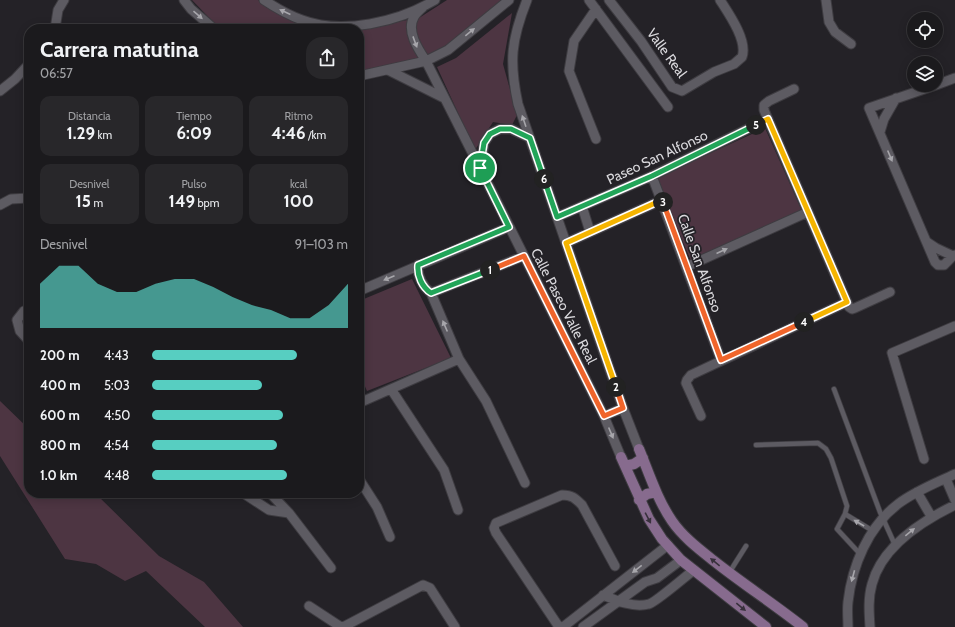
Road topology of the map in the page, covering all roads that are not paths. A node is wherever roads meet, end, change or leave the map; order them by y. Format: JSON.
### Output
{"nodes":[{"id":1,"x":64,"y":0,"type":"edge"},
{"id":2,"x":184,"y":0,"type":"edge"},
{"id":3,"x":264,"y":0,"type":"edge"},
{"id":4,"x":435,"y":0,"type":"edge"},
{"id":5,"x":509,"y":0,"type":"edge"},
{"id":6,"x":527,"y":0,"type":"edge"},
{"id":7,"x":589,"y":0,"type":"edge"},
{"id":8,"x":609,"y":0,"type":"edge"},
{"id":9,"x":720,"y":0,"type":"edge"},
{"id":10,"x":826,"y":0,"type":"edge"},
{"id":11,"x":423,"y":7,"type":"junction"},
{"id":12,"x":596,"y":10,"type":"junction"},
{"id":13,"x":56,"y":24,"type":"edge"},
{"id":14,"x":208,"y":24,"type":"edge"},
{"id":15,"x":324,"y":24,"type":"edge"},
{"id":16,"x":363,"y":24,"type":"edge"},
{"id":17,"x":851,"y":44,"type":"dead end"},
{"id":18,"x":426,"y":61,"type":"junction"},
{"id":19,"x":24,"y":69,"type":"edge"},
{"id":20,"x":388,"y":70,"type":"junction"},
{"id":21,"x":364,"y":75,"type":"edge"},
{"id":22,"x":955,"y":78,"type":"edge"},
{"id":23,"x":943,"y":82,"type":"edge"},
{"id":24,"x":794,"y":89,"type":"dead end"},
{"id":25,"x":0,"y":91,"type":"edge"},
{"id":26,"x":914,"y":92,"type":"edge"},
{"id":27,"x":444,"y":98,"type":"junction"},
{"id":28,"x":896,"y":98,"type":"junction"},
{"id":29,"x":668,"y":107,"type":"dead end"},
{"id":30,"x":768,"y":119,"type":"junction"},
{"id":31,"x":880,"y":132,"type":"junction"},
{"id":32,"x":530,"y":138,"type":"junction"},
{"id":33,"x":596,"y":139,"type":"dead end"},
{"id":34,"x":480,"y":168,"type":"junction"},
{"id":35,"x":652,"y":176,"type":"junction"},
{"id":36,"x":24,"y":198,"type":"edge"},
{"id":37,"x":662,"y":200,"type":"junction"},
{"id":38,"x":0,"y":205,"type":"edge"},
{"id":39,"x":582,"y":206,"type":"junction"},
{"id":40,"x":808,"y":212,"type":"junction"},
{"id":41,"x":557,"y":217,"type":"junction"},
{"id":42,"x":509,"y":227,"type":"junction"},
{"id":43,"x":590,"y":232,"type":"junction"},
{"id":44,"x":927,"y":242,"type":"junction"},
{"id":45,"x":566,"y":243,"type":"junction"},
{"id":46,"x":954,"y":255,"type":"edge"},
{"id":47,"x":524,"y":256,"type":"junction"},
{"id":48,"x":418,"y":265,"type":"junction"},
{"id":49,"x":686,"y":267,"type":"junction"},
{"id":50,"x":364,"y":289,"type":"edge"},
{"id":51,"x":890,"y":292,"type":"dead end"},
{"id":52,"x":431,"y":293,"type":"junction"},
{"id":53,"x":847,"y":302,"type":"junction"},
{"id":54,"x":24,"y":311,"type":"edge"},
{"id":55,"x":955,"y":326,"type":"edge"},
{"id":56,"x":24,"y":335,"type":"edge"},
{"id":57,"x":459,"y":358,"type":"junction"},
{"id":58,"x":721,"y":360,"type":"junction"},
{"id":59,"x":391,"y":389,"type":"junction"},
{"id":60,"x":834,"y":389,"type":"dead end"},
{"id":61,"x":364,"y":399,"type":"edge"},
{"id":62,"x":623,"y":408,"type":"junction"},
{"id":63,"x":604,"y":416,"type":"junction"},
{"id":64,"x":701,"y":416,"type":"dead end"},
{"id":65,"x":756,"y":445,"type":"dead end"},
{"id":66,"x":641,"y":453,"type":"junction"},
{"id":67,"x":924,"y":459,"type":"dead end"},
{"id":68,"x":623,"y":461,"type":"junction"},
{"id":69,"x":955,"y":474,"type":"edge"},
{"id":70,"x":946,"y":479,"type":"junction"},
{"id":71,"x":526,"y":483,"type":"dead end"},
{"id":72,"x":364,"y":487,"type":"edge"},
{"id":73,"x":656,"y":492,"type":"junction"},
{"id":74,"x":917,"y":492,"type":"junction"},
{"id":75,"x":251,"y":498,"type":"edge"},
{"id":76,"x":275,"y":498,"type":"edge"},
{"id":77,"x":639,"y":500,"type":"junction"},
{"id":78,"x":955,"y":500,"type":"edge"},
{"id":79,"x":955,"y":505,"type":"edge"},
{"id":80,"x":458,"y":510,"type":"dead end"},
{"id":81,"x":289,"y":513,"type":"junction"},
{"id":82,"x":845,"y":514,"type":"junction"},
{"id":83,"x":931,"y":516,"type":"junction"},
{"id":84,"x":882,"y":518,"type":"junction"},
{"id":85,"x":873,"y":531,"type":"junction"},
{"id":86,"x":390,"y":537,"type":"dead end"},
{"id":87,"x":668,"y":545,"type":"junction"},
{"id":88,"x":895,"y":545,"type":"junction"},
{"id":89,"x":746,"y":546,"type":"dead end"},
{"id":90,"x":861,"y":555,"type":"junction"},
{"id":91,"x":681,"y":560,"type":"junction"},
{"id":92,"x":615,"y":566,"type":"dead end"},
{"id":93,"x":331,"y":568,"type":"dead end"},
{"id":94,"x":694,"y":570,"type":"junction"},
{"id":95,"x":729,"y":573,"type":"junction"},
{"id":96,"x":603,"y":595,"type":"junction"},
{"id":97,"x":618,"y":601,"type":"junction"},
{"id":98,"x":309,"y":606,"type":"dead end"},
{"id":99,"x":797,"y":626,"type":"edge"},
{"id":100,"x":342,"y":627,"type":"edge"},
{"id":101,"x":455,"y":627,"type":"edge"},
{"id":102,"x":559,"y":627,"type":"edge"},
{"id":103,"x":563,"y":627,"type":"edge"},
{"id":104,"x":583,"y":627,"type":"edge"},
{"id":105,"x":766,"y":627,"type":"edge"},
{"id":106,"x":848,"y":627,"type":"edge"},
{"id":107,"x":870,"y":627,"type":"edge"}],
"edges":[{"from":1,"to":13,"type":"street"},
{"from":2,"to":14,"type":"street","one_way":true},
{"from":15,"to":3,"type":"street","one_way":true},
{"from":4,"to":11,"type":"street"},
{"from":18,"to":5,"type":"street","one_way":true},
{"from":32,"to":6,"type":"street","name":"Calle Paseo Valle Real","one_way":true},
{"from":7,"to":12,"type":"street"},
{"from":8,"to":9,"type":"street","name":"Valle Real"},
{"from":10,"to":17,"type":"street"},
{"from":11,"to":16,"type":"street","one_way":true},
{"from":11,"to":18,"type":"street","name":"Calle Paseo Valle Real","one_way":true},
{"from":12,"to":29,"type":"street"},
{"from":12,"to":33,"type":"street"},
{"from":18,"to":20,"type":"street"},
{"from":18,"to":27,"type":"street","name":"Calle Paseo Valle Real"},
{"from":19,"to":25,"type":"street"},
{"from":20,"to":21,"type":"street"},
{"from":20,"to":27,"type":"street"},
{"from":22,"to":23,"type":"street"},
{"from":24,"to":30,"type":"street"},
{"from":26,"to":28,"type":"street"},
{"from":27,"to":34,"type":"street","name":"Calle Paseo Valle Real"},
{"from":28,"to":31,"type":"street"},
{"from":28,"to":31,"type":"street"},
{"from":30,"to":35,"type":"street","name":"Paseo San Alfonso"},
{"from":30,"to":40,"type":"street"},
{"from":31,"to":44,"type":"street","one_way":true},
{"from":32,"to":34,"type":"street"},
{"from":32,"to":41,"type":"street","name":"Calle Paseo Valle Real"},
{"from":34,"to":42,"type":"street","name":"Calle Paseo Valle Real"},
{"from":35,"to":37,"type":"street","name":"Calle San Alfonso"},
{"from":35,"to":39,"type":"street","name":"Paseo San Alfonso"},
{"from":36,"to":38,"type":"street"},
{"from":37,"to":43,"type":"street"},
{"from":37,"to":49,"type":"street","name":"Calle San Alfonso"},
{"from":39,"to":41,"type":"street","name":"Paseo San Alfonso"},
{"from":39,"to":43,"type":"street"},
{"from":49,"to":40,"type":"street","one_way":true},
{"from":40,"to":53,"type":"street"},
{"from":41,"to":45,"type":"street","name":"Calle Paseo Valle Real"},
{"from":42,"to":47,"type":"street","name":"Calle Paseo Valle Real"},
{"from":42,"to":48,"type":"street"},
{"from":43,"to":45,"type":"street"},
{"from":44,"to":46,"type":"street"},
{"from":44,"to":46,"type":"street"},
{"from":45,"to":62,"type":"street","name":"Calle Paseo Valle Real"},
{"from":47,"to":52,"type":"street"},
{"from":47,"to":63,"type":"street","name":"Calle Paseo Valle Real"},
{"from":48,"to":50,"type":"street","one_way":true},
{"from":48,"to":52,"type":"street"},
{"from":49,"to":58,"type":"street","name":"Calle San Alfonso"},
{"from":51,"to":53,"type":"street"},
{"from":57,"to":52,"type":"street","one_way":true},
{"from":53,"to":58,"type":"street"},
{"from":54,"to":56,"type":"street"},
{"from":55,"to":67,"type":"street"},
{"from":57,"to":59,"type":"street"},
{"from":57,"to":71,"type":"street"},
{"from":58,"to":64,"type":"street"},
{"from":59,"to":61,"type":"street"},
{"from":59,"to":80,"type":"street"},
{"from":60,"to":84,"type":"lane"},
{"from":62,"to":63,"type":"street"},
{"from":62,"to":66,"type":"street","name":"Calle Paseo Valle Real"},
{"from":63,"to":68,"type":"street","name":"Calle Paseo Valle Real","one_way":true},
{"from":65,"to":82,"type":"lane"},
{"from":66,"to":68,"type":"street"},
{"from":66,"to":73,"type":"street","name":"Calle Paseo Valle Real"},
{"from":68,"to":77,"type":"street"},
{"from":69,"to":70,"type":"street"},
{"from":70,"to":74,"type":"street"},
{"from":70,"to":78,"type":"street"},
{"from":72,"to":86,"type":"street"},
{"from":73,"to":77,"type":"street"},
{"from":95,"to":73,"type":"street","name":"Calle Paseo Valle Real","one_way":true},
{"from":74,"to":83,"type":"street"},
{"from":74,"to":84,"type":"street"},
{"from":75,"to":81,"type":"street"},
{"from":76,"to":81,"type":"street"},
{"from":77,"to":87,"type":"street","one_way":true},
{"from":79,"to":83,"type":"street"},
{"from":81,"to":93,"type":"street"},
{"from":85,"to":82,"type":"lane","one_way":true},
{"from":82,"to":90,"type":"lane"},
{"from":88,"to":83,"type":"street","one_way":true},
{"from":84,"to":85,"type":"street"},
{"from":84,"to":88,"type":"lane"},
{"from":85,"to":90,"type":"street"},
{"from":87,"to":91,"type":"street"},
{"from":87,"to":96,"type":"street","one_way":true},
{"from":88,"to":107,"type":"street"},
{"from":89,"to":95,"type":"lane"},
{"from":90,"to":106,"type":"street","one_way":true},
{"from":91,"to":94,"type":"street"},
{"from":91,"to":97,"type":"street"},
{"from":92,"to":102,"type":"street"},
{"from":94,"to":97,"type":"street"},
{"from":94,"to":105,"type":"street","one_way":true},
{"from":95,"to":99,"type":"street","name":"Calle Paseo Valle Real"},
{"from":96,"to":97,"type":"street"},
{"from":96,"to":103,"type":"street"},
{"from":97,"to":104,"type":"street"},
{"from":98,"to":100,"type":"street"},
{"from":100,"to":101,"type":"street"}]}
